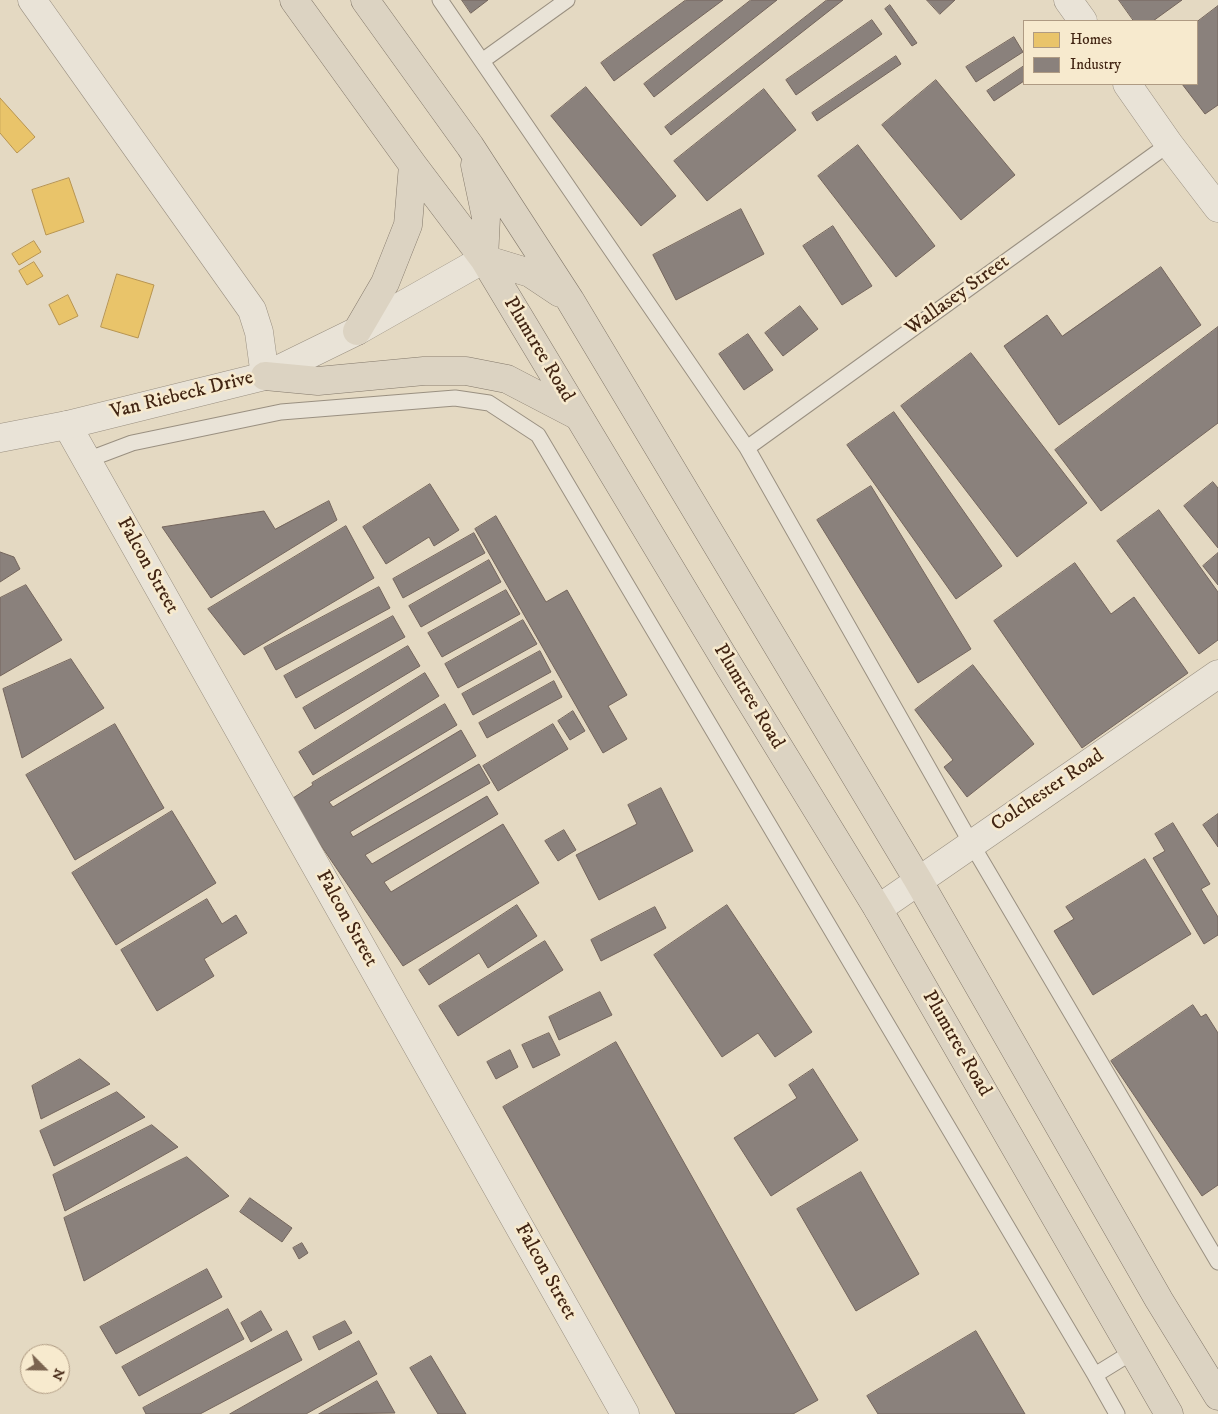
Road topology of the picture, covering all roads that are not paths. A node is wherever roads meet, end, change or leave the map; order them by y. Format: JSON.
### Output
{"nodes":[{"id":1,"x":32,"y":0,"type":"edge"},
{"id":2,"x":294,"y":0,"type":"edge"},
{"id":3,"x":366,"y":0,"type":"edge"},
{"id":4,"x":440,"y":0,"type":"edge"},
{"id":5,"x":567,"y":0,"type":"edge"},
{"id":6,"x":1068,"y":0,"type":"edge"},
{"id":7,"x":1082,"y":20,"type":"edge"},
{"id":8,"x":482,"y":62,"type":"junction"},
{"id":9,"x":1128,"y":85,"type":"edge"},
{"id":10,"x":1169,"y":144,"type":"junction"},
{"id":11,"x":470,"y":146,"type":"junction"},
{"id":12,"x":413,"y":165,"type":"junction"},
{"id":13,"x":1218,"y":208,"type":"edge"},
{"id":14,"x":484,"y":259,"type":"junction"},
{"id":15,"x":570,"y":300,"type":"junction"},
{"id":16,"x":357,"y":331,"type":"junction"},
{"id":17,"x":266,"y":376,"type":"junction"},
{"id":18,"x":578,"y":416,"type":"junction"},
{"id":19,"x":67,"y":425,"type":"junction"},
{"id":20,"x":0,"y":438,"type":"edge"},
{"id":21,"x":748,"y":448,"type":"junction"},
{"id":22,"x":87,"y":460,"type":"junction"},
{"id":23,"x":1218,"y":674,"type":"edge"},
{"id":24,"x":971,"y":843,"type":"junction"},
{"id":25,"x":918,"y":880,"type":"junction"},
{"id":26,"x":878,"y":909,"type":"junction"},
{"id":27,"x":1214,"y":1246,"type":"edge"},
{"id":28,"x":1218,"y":1262,"type":"edge"},
{"id":29,"x":1134,"y":1350,"type":"junction"},
{"id":30,"x":1095,"y":1375,"type":"junction"},
{"id":31,"x":1218,"y":1396,"type":"edge"},
{"id":32,"x":625,"y":1414,"type":"edge"},
{"id":33,"x":1117,"y":1414,"type":"edge"},
{"id":34,"x":1169,"y":1414,"type":"edge"}],
"edges":[{"from":1,"to":17,"type":"street"},
{"from":2,"to":12,"type":"highway","name":"Plumtree Road"},
{"from":3,"to":11,"type":"highway"},
{"from":4,"to":8,"type":"lane"},
{"from":5,"to":8,"type":"lane"},
{"from":6,"to":7,"type":"street"},
{"from":8,"to":21,"type":"lane"},
{"from":9,"to":10,"type":"street"},
{"from":10,"to":13,"type":"street"},
{"from":10,"to":21,"type":"lane","name":"Wallasey Street"},
{"from":11,"to":14,"type":"highway"},
{"from":11,"to":15,"type":"highway"},
{"from":12,"to":14,"type":"highway","name":"Plumtree Road"},
{"from":12,"to":16,"type":"highway"},
{"from":14,"to":15,"type":"highway"},
{"from":14,"to":16,"type":"street","name":"Van Riebeck Drive"},
{"from":14,"to":18,"type":"highway","name":"Plumtree Road"},
{"from":15,"to":25,"type":"highway"},
{"from":16,"to":17,"type":"street","name":"Van Riebeck Drive"},
{"from":17,"to":18,"type":"highway"},
{"from":17,"to":19,"type":"street","name":"Van Riebeck Drive"},
{"from":18,"to":26,"type":"highway","name":"Plumtree Road"},
{"from":19,"to":20,"type":"street","name":"Van Riebeck Drive"},
{"from":19,"to":22,"type":"street","name":"Falcon Street"},
{"from":21,"to":24,"type":"lane"},
{"from":22,"to":30,"type":"lane"},
{"from":22,"to":32,"type":"street","name":"Falcon Street"},
{"from":23,"to":24,"type":"street","name":"Colchester Road"},
{"from":24,"to":25,"type":"street","name":"Colchester Road"},
{"from":24,"to":27,"type":"lane"},
{"from":25,"to":26,"type":"street","name":"Colchester Road"},
{"from":25,"to":31,"type":"highway"},
{"from":26,"to":29,"type":"highway","name":"Plumtree Road"},
{"from":27,"to":28,"type":"lane"},
{"from":29,"to":30,"type":"lane"},
{"from":29,"to":34,"type":"highway","name":"Plumtree Road"},
{"from":30,"to":33,"type":"lane"}]}
